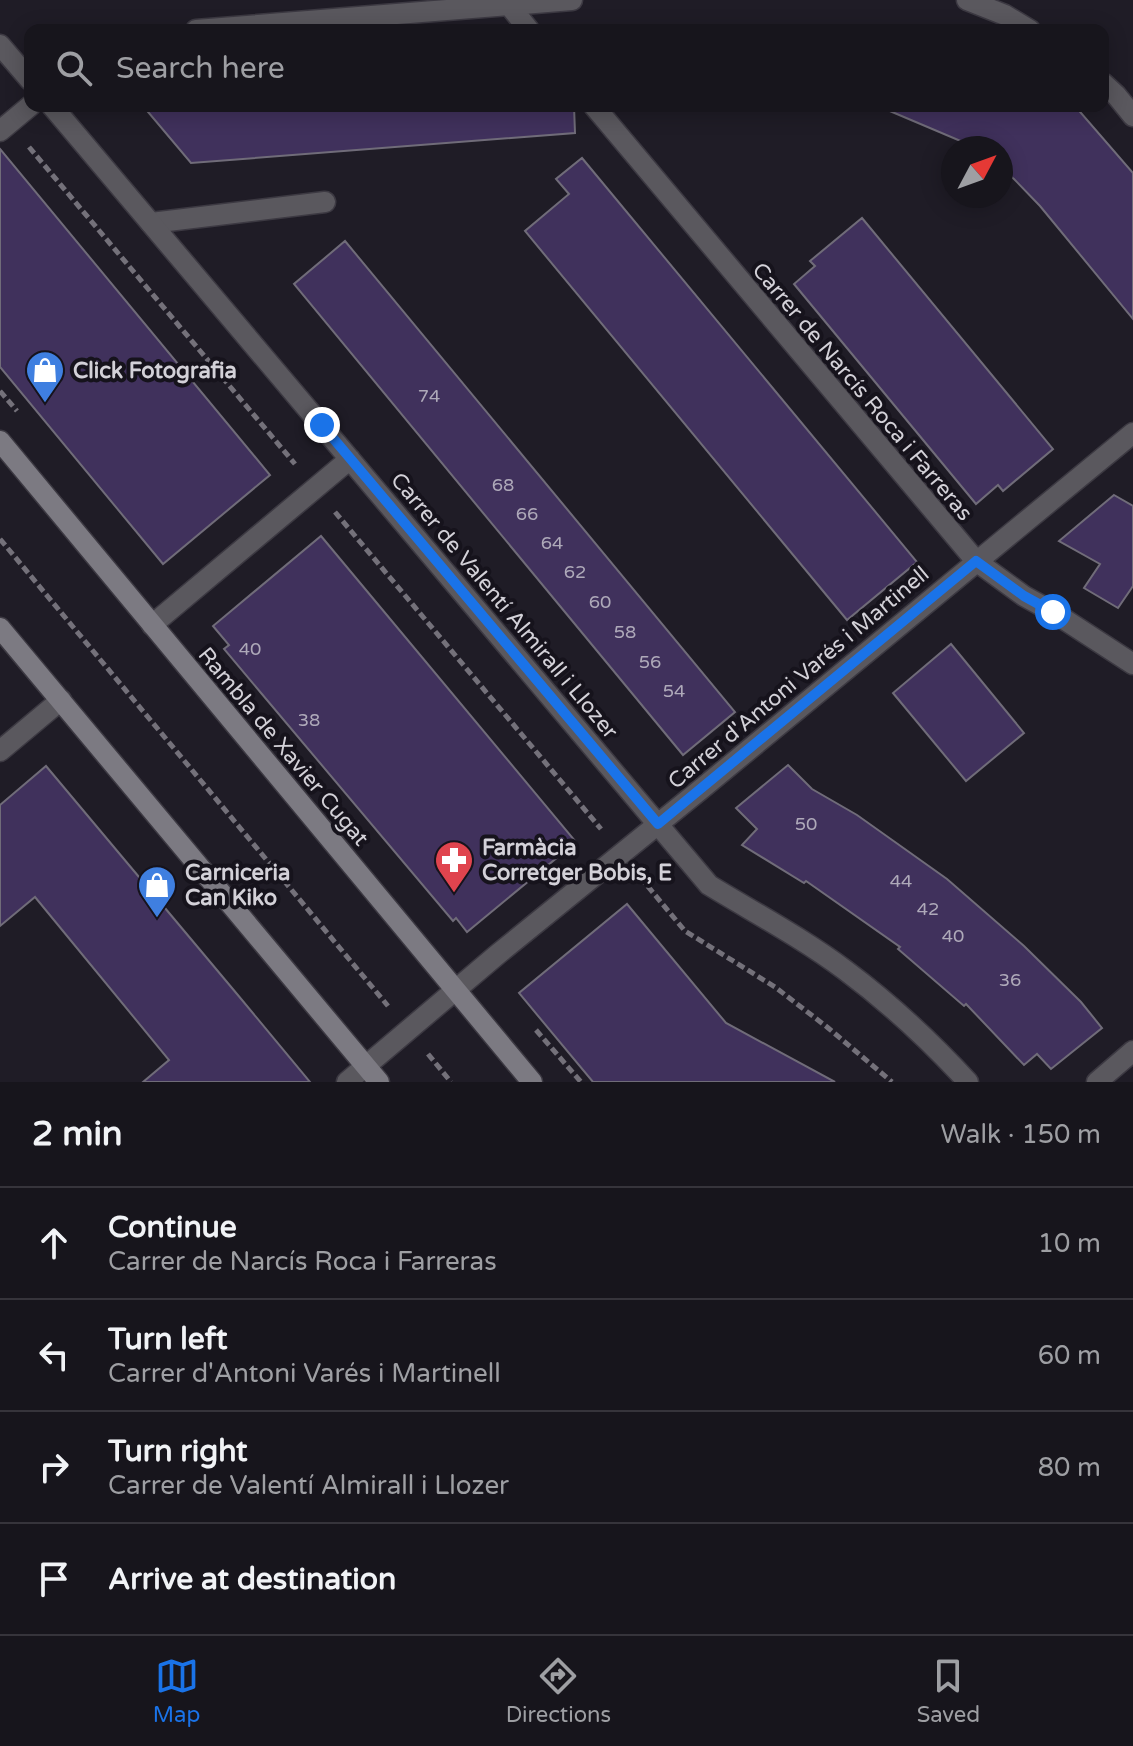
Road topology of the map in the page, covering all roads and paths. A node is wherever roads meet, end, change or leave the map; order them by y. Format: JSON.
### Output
{"nodes":[{"id":1,"x":572,"y":0,"type":"edge"},
{"id":2,"x":967,"y":0,"type":"edge"},
{"id":3,"x":507,"y":2,"type":"edge"},
{"id":4,"x":263,"y":24,"type":"edge"},
{"id":5,"x":524,"y":24,"type":"edge"},
{"id":6,"x":1020,"y":24,"type":"edge"},
{"id":7,"x":0,"y":45,"type":"edge"},
{"id":8,"x":24,"y":73,"type":"edge"},
{"id":9,"x":1109,"y":89,"type":"edge"},
{"id":10,"x":24,"y":111,"type":"edge"},
{"id":11,"x":57,"y":112,"type":"edge"},
{"id":12,"x":599,"y":112,"type":"edge"},
{"id":13,"x":1133,"y":116,"type":"edge"},
{"id":14,"x":5,"y":127,"type":"edge"},
{"id":15,"x":325,"y":202,"type":"dead end"},
{"id":16,"x":151,"y":223,"type":"junction"},
{"id":17,"x":1133,"y":433,"type":"edge"},
{"id":18,"x":0,"y":441,"type":"edge"},
{"id":19,"x":350,"y":459,"type":"junction"},
{"id":20,"x":316,"y":489,"type":"junction"},
{"id":21,"x":0,"y":539,"type":"edge"},
{"id":22,"x":976,"y":561,"type":"junction"},
{"id":23,"x":152,"y":625,"type":"junction"},
{"id":24,"x":0,"y":628,"type":"edge"},
{"id":25,"x":1133,"y":664,"type":"edge"},
{"id":26,"x":61,"y":700,"type":"junction"},
{"id":27,"x":0,"y":751,"type":"edge"},
{"id":28,"x":658,"y":824,"type":"junction"},
{"id":29,"x":621,"y":854,"type":"junction"},
{"id":30,"x":456,"y":991,"type":"junction"},
{"id":31,"x":409,"y":1031,"type":"junction"},
{"id":32,"x":1133,"y":1051,"type":"edge"},
{"id":33,"x":373,"y":1074,"type":"edge"},
{"id":34,"x":347,"y":1082,"type":"edge"},
{"id":35,"x":451,"y":1082,"type":"edge"},
{"id":36,"x":532,"y":1082,"type":"edge"},
{"id":37,"x":892,"y":1082,"type":"edge"},
{"id":38,"x":968,"y":1082,"type":"edge"},
{"id":39,"x":1097,"y":1082,"type":"edge"}],
"edges":[{"from":1,"to":3,"type":"street"},
{"from":2,"to":6,"type":"street"},
{"from":3,"to":4,"type":"street"},
{"from":3,"to":5,"type":"street"},
{"from":7,"to":8,"type":"street"},
{"from":9,"to":13,"type":"street"},
{"from":10,"to":14,"type":"street"},
{"from":11,"to":16,"type":"street","name":"Carrer de Valentí Almirall i Llozer"},
{"from":12,"to":22,"type":"street","name":"Carrer de Narcís Roca i Farreras"},
{"from":14,"to":20,"type":"path"},
{"from":15,"to":16,"type":"street"},
{"from":16,"to":19,"type":"street","name":"Carrer de Valentí Almirall i Llozer"},
{"from":17,"to":22,"type":"street","name":"Carrer d'Antoni Varés i Martinell"},
{"from":18,"to":23,"type":"main road","name":"Rambla de Xavier Cugat"},
{"from":19,"to":20,"type":"street"},
{"from":19,"to":28,"type":"street","name":"Carrer de Valentí Almirall i Llozer"},
{"from":20,"to":23,"type":"street"},
{"from":20,"to":29,"type":"path"},
{"from":21,"to":31,"type":"path"},
{"from":22,"to":25,"type":"street","name":"Carrer de Narcís Roca i Farreras"},
{"from":22,"to":28,"type":"street","name":"Carrer d'Antoni Varés i Martinell"},
{"from":23,"to":30,"type":"main road","name":"Rambla de Xavier Cugat"},
{"from":24,"to":26,"type":"main road"},
{"from":26,"to":27,"type":"street"},
{"from":26,"to":33,"type":"main road"},
{"from":28,"to":29,"type":"street","name":"Carrer d'Antoni Varés i Martinell"},
{"from":28,"to":38,"type":"street","name":"Carrer de Valentí Almirall i Llozer"},
{"from":29,"to":30,"type":"street","name":"Carrer d'Antoni Varés i Martinell"},
{"from":29,"to":37,"type":"path"},
{"from":30,"to":31,"type":"street","name":"Carrer d'Antoni Varés i Martinell"},
{"from":30,"to":36,"type":"main road","name":"Rambla de Xavier Cugat"},
{"from":31,"to":33,"type":"street","name":"Carrer d'Antoni Varés i Martinell"},
{"from":31,"to":35,"type":"path"},
{"from":32,"to":39,"type":"street"},
{"from":33,"to":34,"type":"street","name":"Carrer d'Antoni Varés i Martinell"}]}
